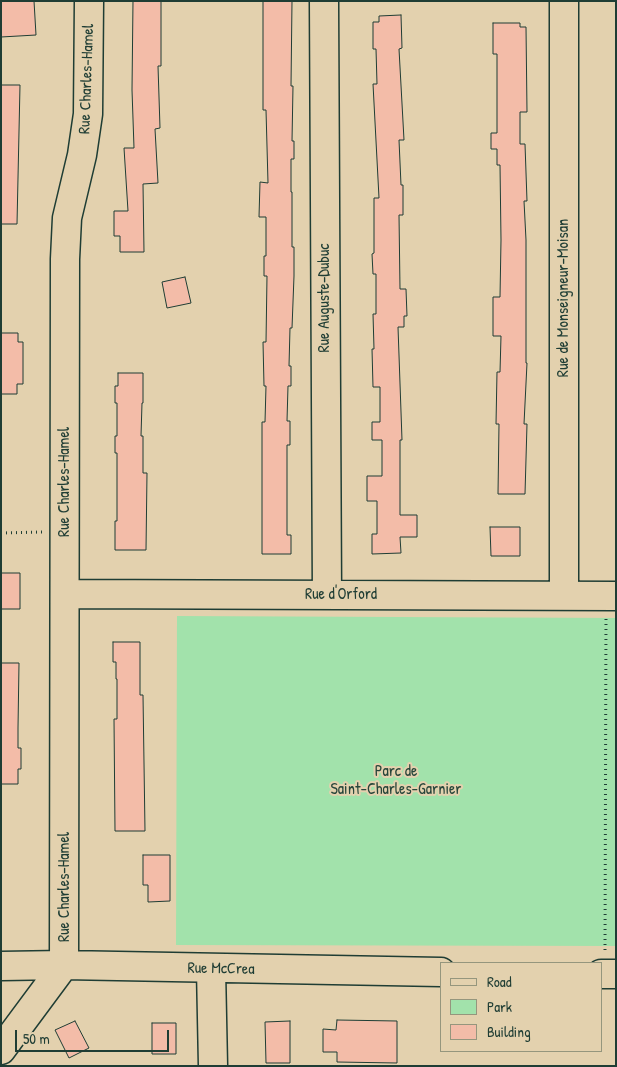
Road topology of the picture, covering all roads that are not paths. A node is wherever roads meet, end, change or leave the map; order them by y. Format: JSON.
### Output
{"nodes":[{"id":1,"x":89,"y":1,"type":"edge"},
{"id":2,"x":324,"y":1,"type":"edge"},
{"id":3,"x":564,"y":1,"type":"edge"},
{"id":4,"x":66,"y":594,"type":"junction"},
{"id":5,"x":327,"y":595,"type":"junction"},
{"id":6,"x":564,"y":596,"type":"junction"},
{"id":7,"x":611,"y":596,"type":"edge"},
{"id":8,"x":64,"y":965,"type":"junction"},
{"id":9,"x":1,"y":966,"type":"edge"},
{"id":10,"x":211,"y":969,"type":"junction"},
{"id":11,"x":440,"y":972,"type":"edge"},
{"id":12,"x":1,"y":1050,"type":"edge"},
{"id":13,"x":213,"y":1066,"type":"edge"}],
"edges":[{"from":1,"to":4,"type":"street","name":"Rue Charles-Hamel"},
{"from":2,"to":5,"type":"street","name":"Rue Auguste-Dubuc"},
{"from":3,"to":6,"type":"street","name":"Rue de Monseigneur-Moisan"},
{"from":4,"to":5,"type":"street","name":"Rue d'Orford"},
{"from":4,"to":8,"type":"street","name":"Rue Charles-Hamel"},
{"from":5,"to":6,"type":"street","name":"Rue d'Orford"},
{"from":6,"to":7,"type":"street","name":"Rue d'Orford"},
{"from":8,"to":9,"type":"street","name":"Rue McCrea"},
{"from":8,"to":10,"type":"street","name":"Rue McCrea"},
{"from":8,"to":12,"type":"street"},
{"from":10,"to":11,"type":"street","name":"Rue McCrea"},
{"from":10,"to":13,"type":"street"}]}
